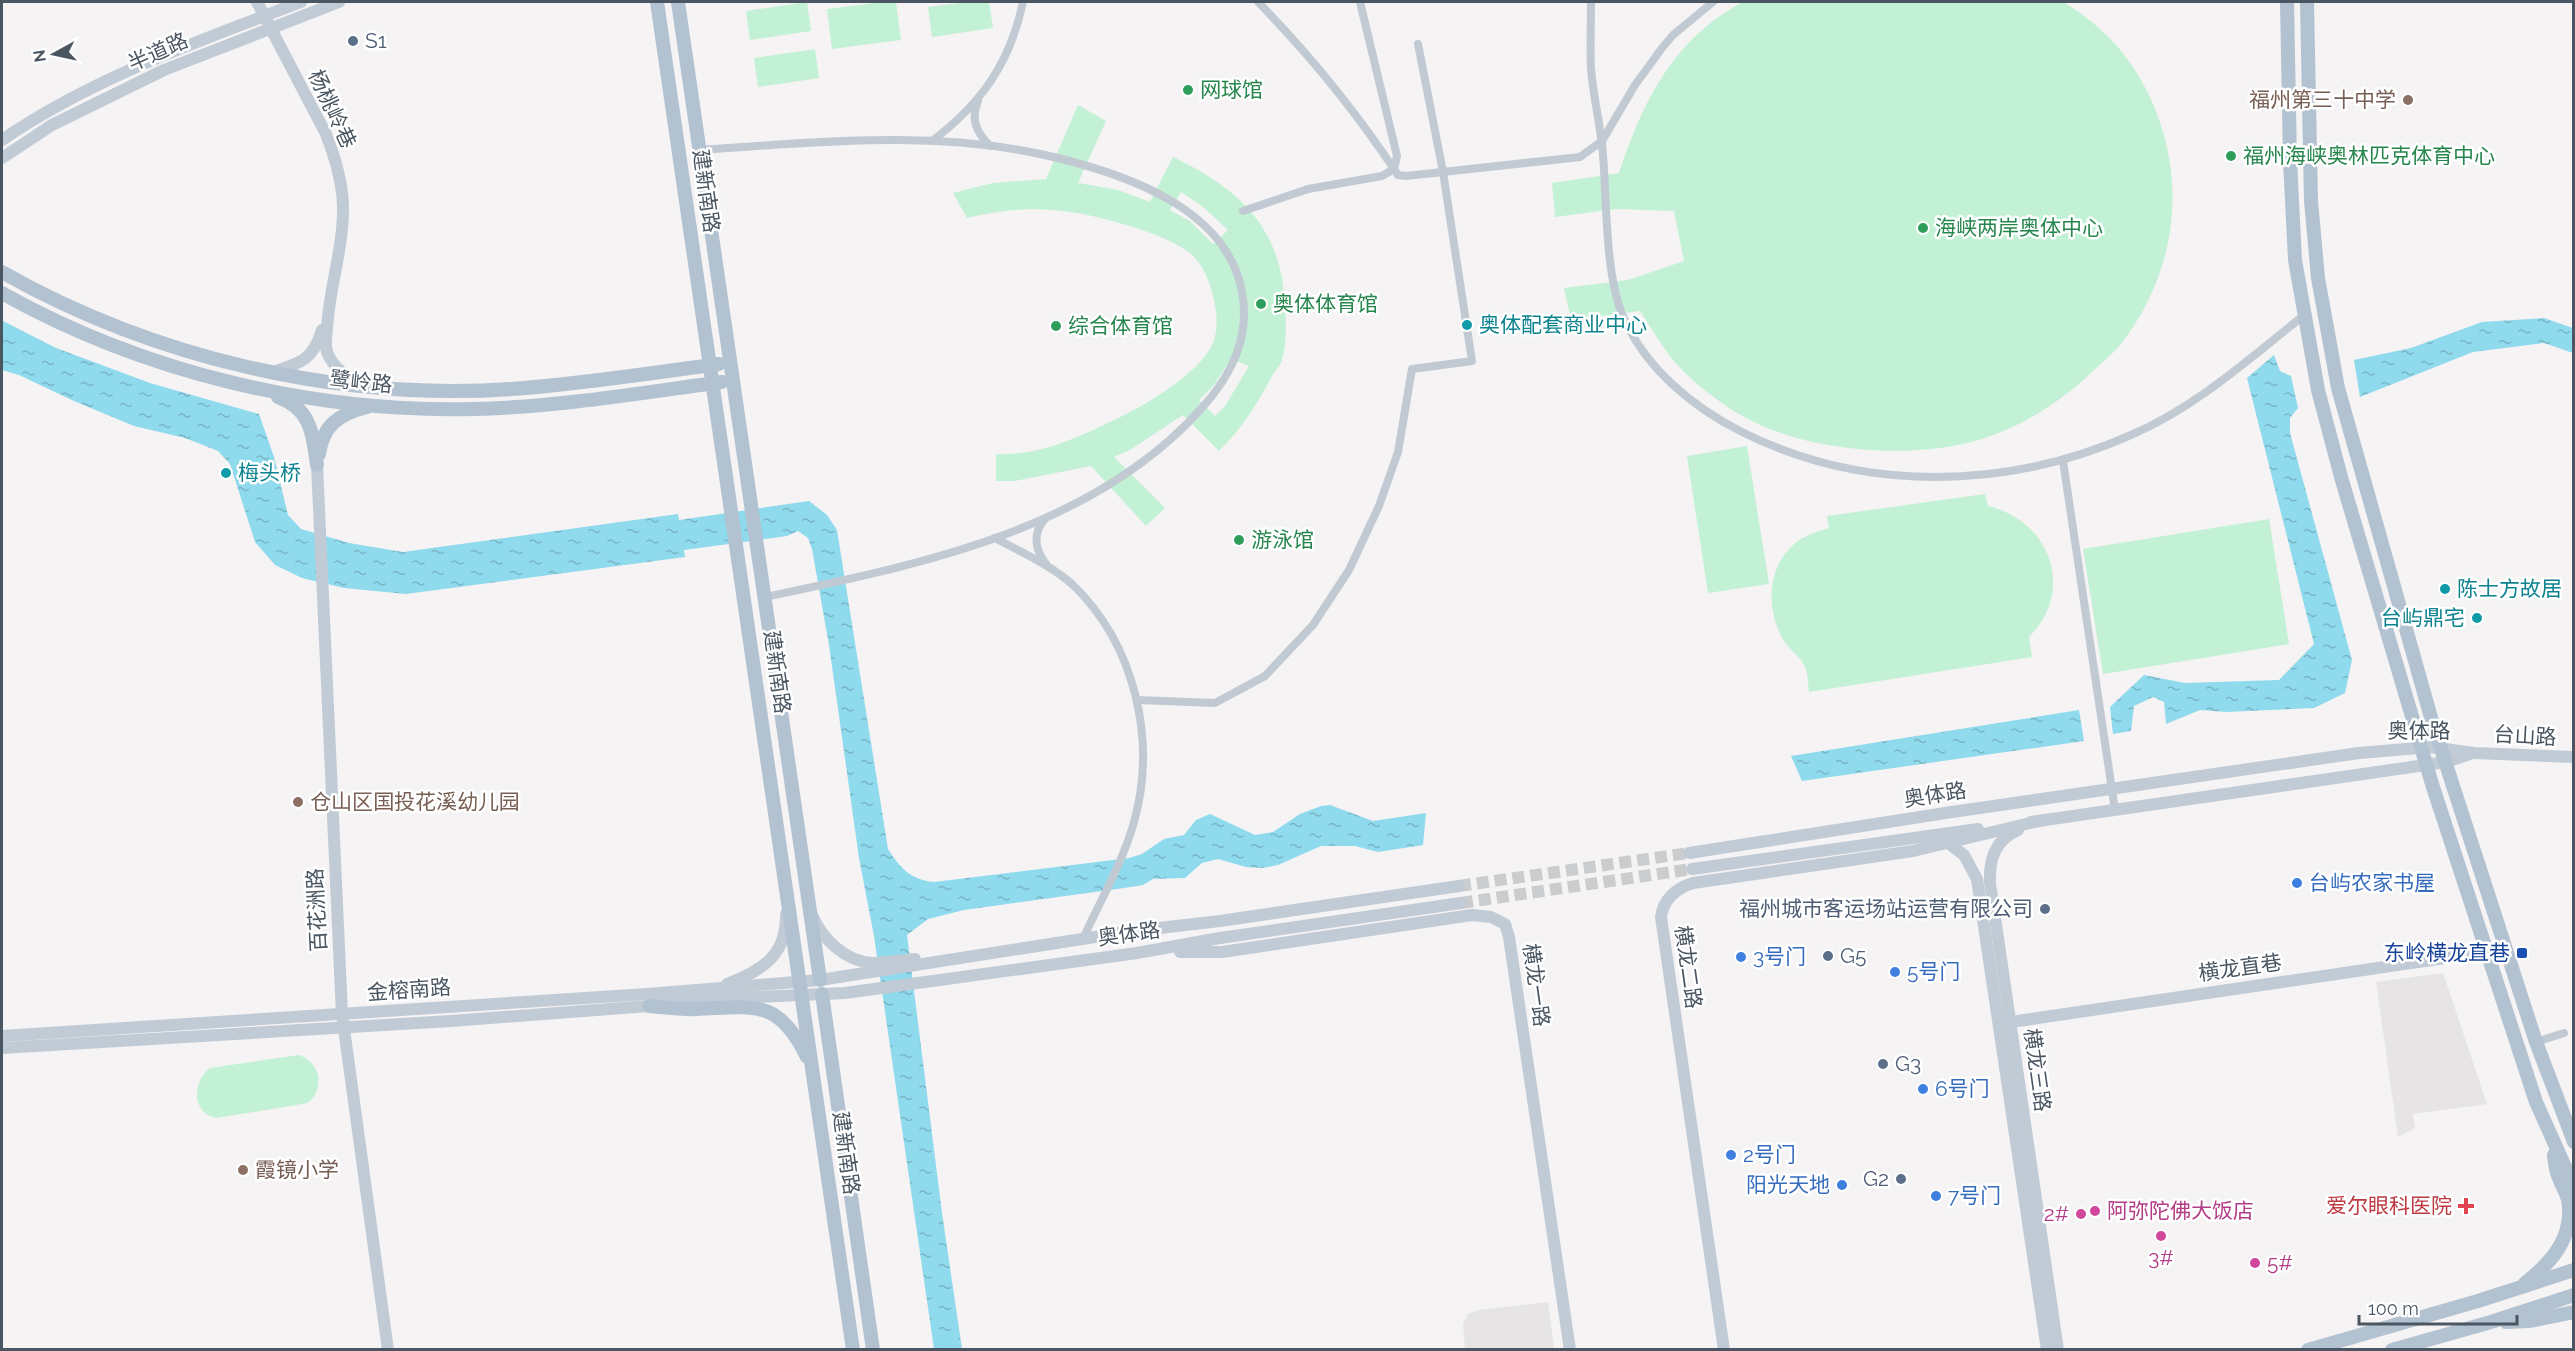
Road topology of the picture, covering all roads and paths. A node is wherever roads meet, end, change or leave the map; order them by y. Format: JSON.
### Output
{"nodes":[{"id":1,"x":257,"y":2,"type":"edge"},
{"id":2,"x":301,"y":2,"type":"edge"},
{"id":3,"x":339,"y":2,"type":"edge"},
{"id":4,"x":657,"y":2,"type":"edge"},
{"id":5,"x":678,"y":2,"type":"edge"},
{"id":6,"x":1023,"y":2,"type":"edge"},
{"id":7,"x":1257,"y":2,"type":"edge"},
{"id":8,"x":1360,"y":2,"type":"edge"},
{"id":9,"x":1591,"y":2,"type":"edge"},
{"id":10,"x":1713,"y":2,"type":"edge"},
{"id":11,"x":2307,"y":2,"type":"edge"},
{"id":12,"x":2285,"y":3,"type":"edge"},
{"id":13,"x":267,"y":22,"type":"junction"},
{"id":14,"x":1418,"y":44,"type":"dead end"},
{"id":15,"x":980,"y":98,"type":"junction"},
{"id":16,"x":2,"y":140,"type":"edge"},
{"id":17,"x":932,"y":141,"type":"junction"},
{"id":18,"x":1602,"y":141,"type":"junction"},
{"id":19,"x":990,"y":146,"type":"junction"},
{"id":20,"x":700,"y":150,"type":"junction"},
{"id":21,"x":2,"y":158,"type":"edge"},
{"id":22,"x":1394,"y":169,"type":"junction"},
{"id":23,"x":1443,"y":172,"type":"junction"},
{"id":24,"x":1243,"y":211,"type":"dead end"},
{"id":25,"x":2,"y":266,"type":"edge"},
{"id":26,"x":2,"y":272,"type":"edge"},
{"id":27,"x":20,"y":282,"type":"junction"},
{"id":28,"x":2,"y":293,"type":"edge"},
{"id":29,"x":328,"y":312,"type":"junction"},
{"id":30,"x":2303,"y":316,"type":"junction"},
{"id":31,"x":730,"y":362,"type":"junction"},
{"id":32,"x":711,"y":365,"type":"junction"},
{"id":33,"x":272,"y":372,"type":"junction"},
{"id":34,"x":733,"y":380,"type":"junction"},
{"id":35,"x":713,"y":383,"type":"junction"},
{"id":36,"x":244,"y":385,"type":"junction"},
{"id":37,"x":416,"y":390,"type":"junction"},
{"id":38,"x":375,"y":405,"type":"junction"},
{"id":39,"x":2063,"y":461,"type":"junction"},
{"id":40,"x":317,"y":465,"type":"junction"},
{"id":41,"x":1047,"y":517,"type":"junction"},
{"id":42,"x":995,"y":538,"type":"junction"},
{"id":43,"x":1048,"y":567,"type":"junction"},
{"id":44,"x":765,"y":597,"type":"junction"},
{"id":45,"x":1137,"y":700,"type":"junction"},
{"id":46,"x":2421,"y":747,"type":"junction"},
{"id":47,"x":2441,"y":747,"type":"junction"},
{"id":48,"x":2474,"y":753,"type":"junction"},
{"id":49,"x":2574,"y":757,"type":"edge"},
{"id":50,"x":2446,"y":762,"type":"junction"},
{"id":51,"x":2426,"y":764,"type":"junction"},
{"id":52,"x":2112,"y":788,"type":"junction"},
{"id":53,"x":2115,"y":810,"type":"junction"},
{"id":54,"x":2039,"y":821,"type":"junction"},
{"id":55,"x":1932,"y":835,"type":"junction"},
{"id":56,"x":1948,"y":843,"type":"junction"},
{"id":57,"x":1689,"y":853,"type":"tunnel mouth"},
{"id":58,"x":783,"y":865,"type":"junction"},
{"id":59,"x":1692,"y":869,"type":"tunnel mouth"},
{"id":60,"x":1459,"y":886,"type":"tunnel mouth"},
{"id":61,"x":1461,"y":903,"type":"tunnel mouth"},
{"id":62,"x":810,"y":908,"type":"junction"},
{"id":63,"x":1083,"y":939,"type":"junction"},
{"id":64,"x":2486,"y":952,"type":"junction"},
{"id":65,"x":1137,"y":953,"type":"junction"},
{"id":66,"x":970,"y":955,"type":"junction"},
{"id":67,"x":821,"y":987,"type":"junction"},
{"id":68,"x":717,"y":988,"type":"junction"},
{"id":69,"x":801,"y":988,"type":"junction"},
{"id":70,"x":649,"y":1006,"type":"junction"},
{"id":71,"x":342,"y":1014,"type":"junction"},
{"id":72,"x":2005,"y":1023,"type":"junction"},
{"id":73,"x":343,"y":1027,"type":"junction"},
{"id":74,"x":2564,"y":1033,"type":"dead end"},
{"id":75,"x":2,"y":1036,"type":"edge"},
{"id":76,"x":2536,"y":1041,"type":"junction"},
{"id":77,"x":2,"y":1048,"type":"edge"},
{"id":78,"x":813,"y":1071,"type":"junction"},
{"id":79,"x":2552,"y":1142,"type":"junction"},
{"id":80,"x":2574,"y":1142,"type":"edge"},
{"id":81,"x":2574,"y":1187,"type":"edge"},
{"id":82,"x":2574,"y":1270,"type":"edge"},
{"id":83,"x":2517,"y":1289,"type":"junction"},
{"id":84,"x":2574,"y":1295,"type":"edge"},
{"id":85,"x":2574,"y":1312,"type":"edge"},
{"id":86,"x":2491,"y":1322,"type":"junction"},
{"id":87,"x":388,"y":1350,"type":"edge"},
{"id":88,"x":853,"y":1350,"type":"edge"},
{"id":89,"x":873,"y":1350,"type":"edge"},
{"id":90,"x":1570,"y":1350,"type":"edge"},
{"id":91,"x":1724,"y":1350,"type":"edge"},
{"id":92,"x":2047,"y":1350,"type":"edge"},
{"id":93,"x":2058,"y":1350,"type":"edge"},
{"id":94,"x":2308,"y":1350,"type":"edge"},
{"id":95,"x":2392,"y":1350,"type":"edge"}],
"edges":[{"from":1,"to":13,"type":"main road","name":"杨桃岭巷"},
{"from":2,"to":13,"type":"main road","name":"半道路"},
{"from":3,"to":13,"type":"main road","name":"半道路"},
{"from":4,"to":32,"type":"main road","name":"建新南路"},
{"from":5,"to":20,"type":"main road","name":"建新南路"},
{"from":6,"to":15,"type":"street"},
{"from":7,"to":22,"type":"street"},
{"from":8,"to":22,"type":"street"},
{"from":9,"to":18,"type":"street"},
{"from":10,"to":18,"type":"street"},
{"from":11,"to":47,"type":"main road"},
{"from":12,"to":30,"type":"main road"},
{"from":13,"to":16,"type":"main road","name":"半道路"},
{"from":13,"to":21,"type":"main road","name":"半道路"},
{"from":13,"to":29,"type":"main road","name":"杨桃岭巷"},
{"from":14,"to":23,"type":"street"},
{"from":15,"to":17,"type":"street"},
{"from":15,"to":19,"type":"street"},
{"from":17,"to":19,"type":"street"},
{"from":17,"to":20,"type":"street"},
{"from":18,"to":23,"type":"street"},
{"from":18,"to":39,"type":"street"},
{"from":19,"to":41,"type":"street"},
{"from":20,"to":31,"type":"main road","name":"建新南路"},
{"from":22,"to":23,"type":"street"},
{"from":22,"to":24,"type":"street"},
{"from":23,"to":45,"type":"street"},
{"from":25,"to":27,"type":"main road"},
{"from":26,"to":27,"type":"main road","name":"鹭岭路"},
{"from":27,"to":33,"type":"main road","name":"鹭岭路"},
{"from":28,"to":36,"type":"main road","name":"鹭岭路"},
{"from":29,"to":33,"type":"main road"},
{"from":29,"to":37,"type":"main road"},
{"from":30,"to":39,"type":"street"},
{"from":30,"to":46,"type":"main road"},
{"from":31,"to":32,"type":"main road","name":"鹭岭路"},
{"from":31,"to":34,"type":"main road","name":"建新南路"},
{"from":32,"to":35,"type":"main road","name":"建新南路"},
{"from":32,"to":37,"type":"main road","name":"鹭岭路"},
{"from":33,"to":37,"type":"main road","name":"鹭岭路"},
{"from":34,"to":35,"type":"main road","name":"鹭岭路"},
{"from":34,"to":44,"type":"main road","name":"建新南路"},
{"from":35,"to":38,"type":"main road","name":"鹭岭路"},
{"from":35,"to":58,"type":"main road","name":"建新南路"},
{"from":36,"to":38,"type":"main road","name":"鹭岭路"},
{"from":36,"to":40,"type":"main road"},
{"from":38,"to":40,"type":"main road"},
{"from":39,"to":52,"type":"street"},
{"from":40,"to":71,"type":"main road","name":"百花洲路"},
{"from":41,"to":42,"type":"street"},
{"from":41,"to":43,"type":"street"},
{"from":42,"to":43,"type":"street"},
{"from":42,"to":44,"type":"street"},
{"from":43,"to":45,"type":"street"},
{"from":44,"to":62,"type":"main road","name":"建新南路"},
{"from":45,"to":63,"type":"street"},
{"from":46,"to":47,"type":"main road","name":"奥体路"},
{"from":46,"to":51,"type":"main road"},
{"from":46,"to":52,"type":"main road","name":"奥体路"},
{"from":47,"to":48,"type":"main road","name":"奥体路"},
{"from":47,"to":50,"type":"main road"},
{"from":48,"to":49,"type":"main road","name":"台山路"},
{"from":48,"to":50,"type":"main road","name":"奥体路"},
{"from":50,"to":51,"type":"main road","name":"奥体路"},
{"from":50,"to":76,"type":"main road"},
{"from":51,"to":53,"type":"main road","name":"奥体路"},
{"from":51,"to":64,"type":"main road"},
{"from":52,"to":53,"type":"street"},
{"from":52,"to":57,"type":"main road","name":"奥体路"},
{"from":53,"to":54,"type":"main road","name":"奥体路"},
{"from":54,"to":55,"type":"main road","name":"奥体路"},
{"from":54,"to":56,"type":"main road","name":"横龙二路"},
{"from":54,"to":72,"type":"main road","name":"横龙三路"},
{"from":55,"to":56,"type":"main road","name":"横龙三路"},
{"from":55,"to":59,"type":"main road","name":"奥体路"},
{"from":56,"to":72,"type":"main road","name":"横龙三路"},
{"from":56,"to":91,"type":"main road","name":"横龙二路"},
{"from":58,"to":68,"type":"main road"},
{"from":58,"to":69,"type":"main road","name":"建新南路"},
{"from":60,"to":63,"type":"main road","name":"奥体路"},
{"from":61,"to":65,"type":"main road","name":"奥体路"},
{"from":62,"to":66,"type":"main road"},
{"from":62,"to":67,"type":"main road","name":"建新南路"},
{"from":63,"to":66,"type":"main road","name":"奥体路"},
{"from":64,"to":72,"type":"main road","name":"横龙直巷"},
{"from":64,"to":79,"type":"main road"},
{"from":65,"to":67,"type":"main road","name":"奥体路"},
{"from":65,"to":90,"type":"main road","name":"横龙一路"},
{"from":66,"to":67,"type":"main road","name":"奥体路"},
{"from":67,"to":69,"type":"main road","name":"奥体路"},
{"from":67,"to":89,"type":"main road","name":"建新南路"},
{"from":68,"to":69,"type":"main road","name":"金榕南路"},
{"from":68,"to":71,"type":"main road","name":"金榕南路"},
{"from":69,"to":70,"type":"main road","name":"金榕南路"},
{"from":69,"to":78,"type":"main road","name":"建新南路"},
{"from":70,"to":73,"type":"main road","name":"金榕南路"},
{"from":70,"to":78,"type":"main road"},
{"from":71,"to":73,"type":"main road","name":"百花洲路"},
{"from":71,"to":75,"type":"main road","name":"金榕南路"},
{"from":72,"to":92,"type":"main road","name":"横龙三路"},
{"from":72,"to":93,"type":"main road","name":"横龙三路"},
{"from":73,"to":77,"type":"main road","name":"金榕南路"},
{"from":73,"to":87,"type":"main road","name":"百花洲路"},
{"from":74,"to":76,"type":"street"},
{"from":76,"to":80,"type":"main road"},
{"from":78,"to":88,"type":"main road","name":"建新南路"},
{"from":79,"to":81,"type":"main road"},
{"from":79,"to":83,"type":"main road"},
{"from":82,"to":83,"type":"main road"},
{"from":83,"to":94,"type":"main road"},
{"from":84,"to":86,"type":"main road"},
{"from":85,"to":86,"type":"main road"},
{"from":86,"to":95,"type":"main road"}]}
